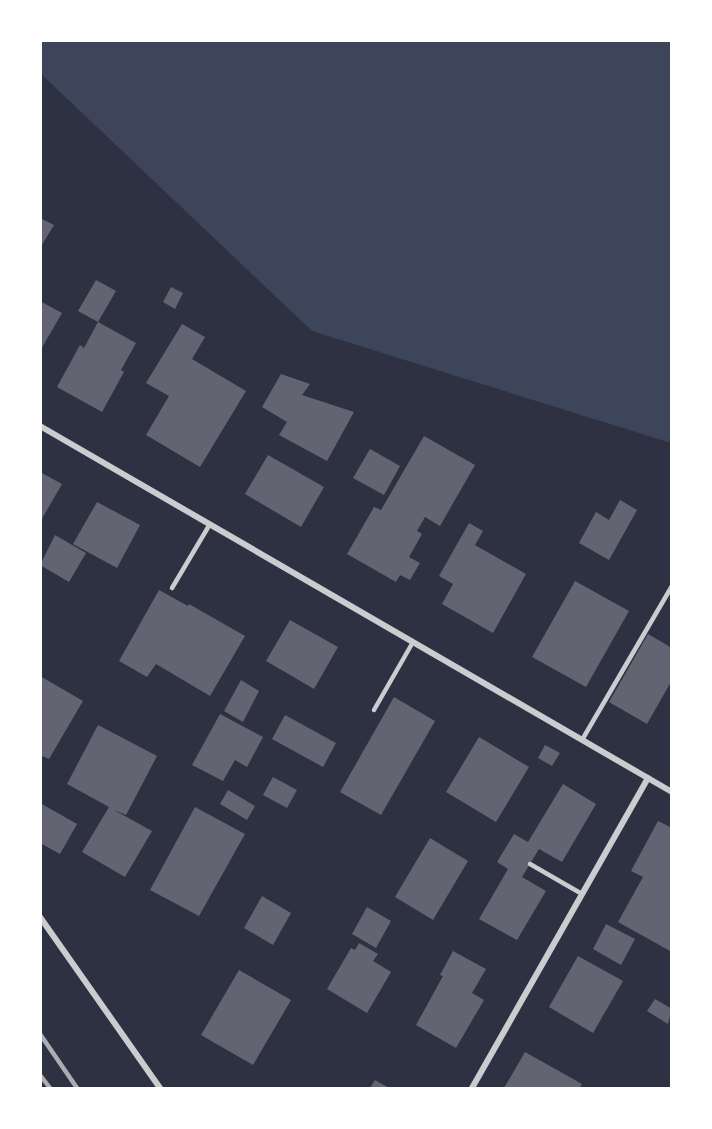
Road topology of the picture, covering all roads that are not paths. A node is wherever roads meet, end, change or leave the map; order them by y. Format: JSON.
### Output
{"nodes":[{"id":1,"x":40,"y":426,"type":"edge"},
{"id":2,"x":210,"y":524,"type":"junction"},
{"id":3,"x":672,"y":586,"type":"edge"},
{"id":4,"x":172,"y":588,"type":"dead end"},
{"id":5,"x":413,"y":642,"type":"junction"},
{"id":6,"x":374,"y":710,"type":"dead end"},
{"id":7,"x":582,"y":740,"type":"junction"},
{"id":8,"x":648,"y":778,"type":"junction"},
{"id":9,"x":672,"y":792,"type":"edge"},
{"id":10,"x":530,"y":864,"type":"dead end"},
{"id":11,"x":582,"y":894,"type":"junction"},
{"id":12,"x":40,"y":917,"type":"edge"},
{"id":13,"x":160,"y":1089,"type":"edge"},
{"id":14,"x":472,"y":1089,"type":"edge"}],
"edges":[{"from":1,"to":2,"type":"street"},
{"from":2,"to":4,"type":"lane"},
{"from":2,"to":5,"type":"street"},
{"from":3,"to":7,"type":"lane"},
{"from":5,"to":6,"type":"lane"},
{"from":5,"to":7,"type":"street"},
{"from":7,"to":8,"type":"street"},
{"from":8,"to":9,"type":"street"},
{"from":8,"to":11,"type":"street"},
{"from":10,"to":11,"type":"lane"},
{"from":11,"to":14,"type":"street"},
{"from":12,"to":13,"type":"street"}]}
